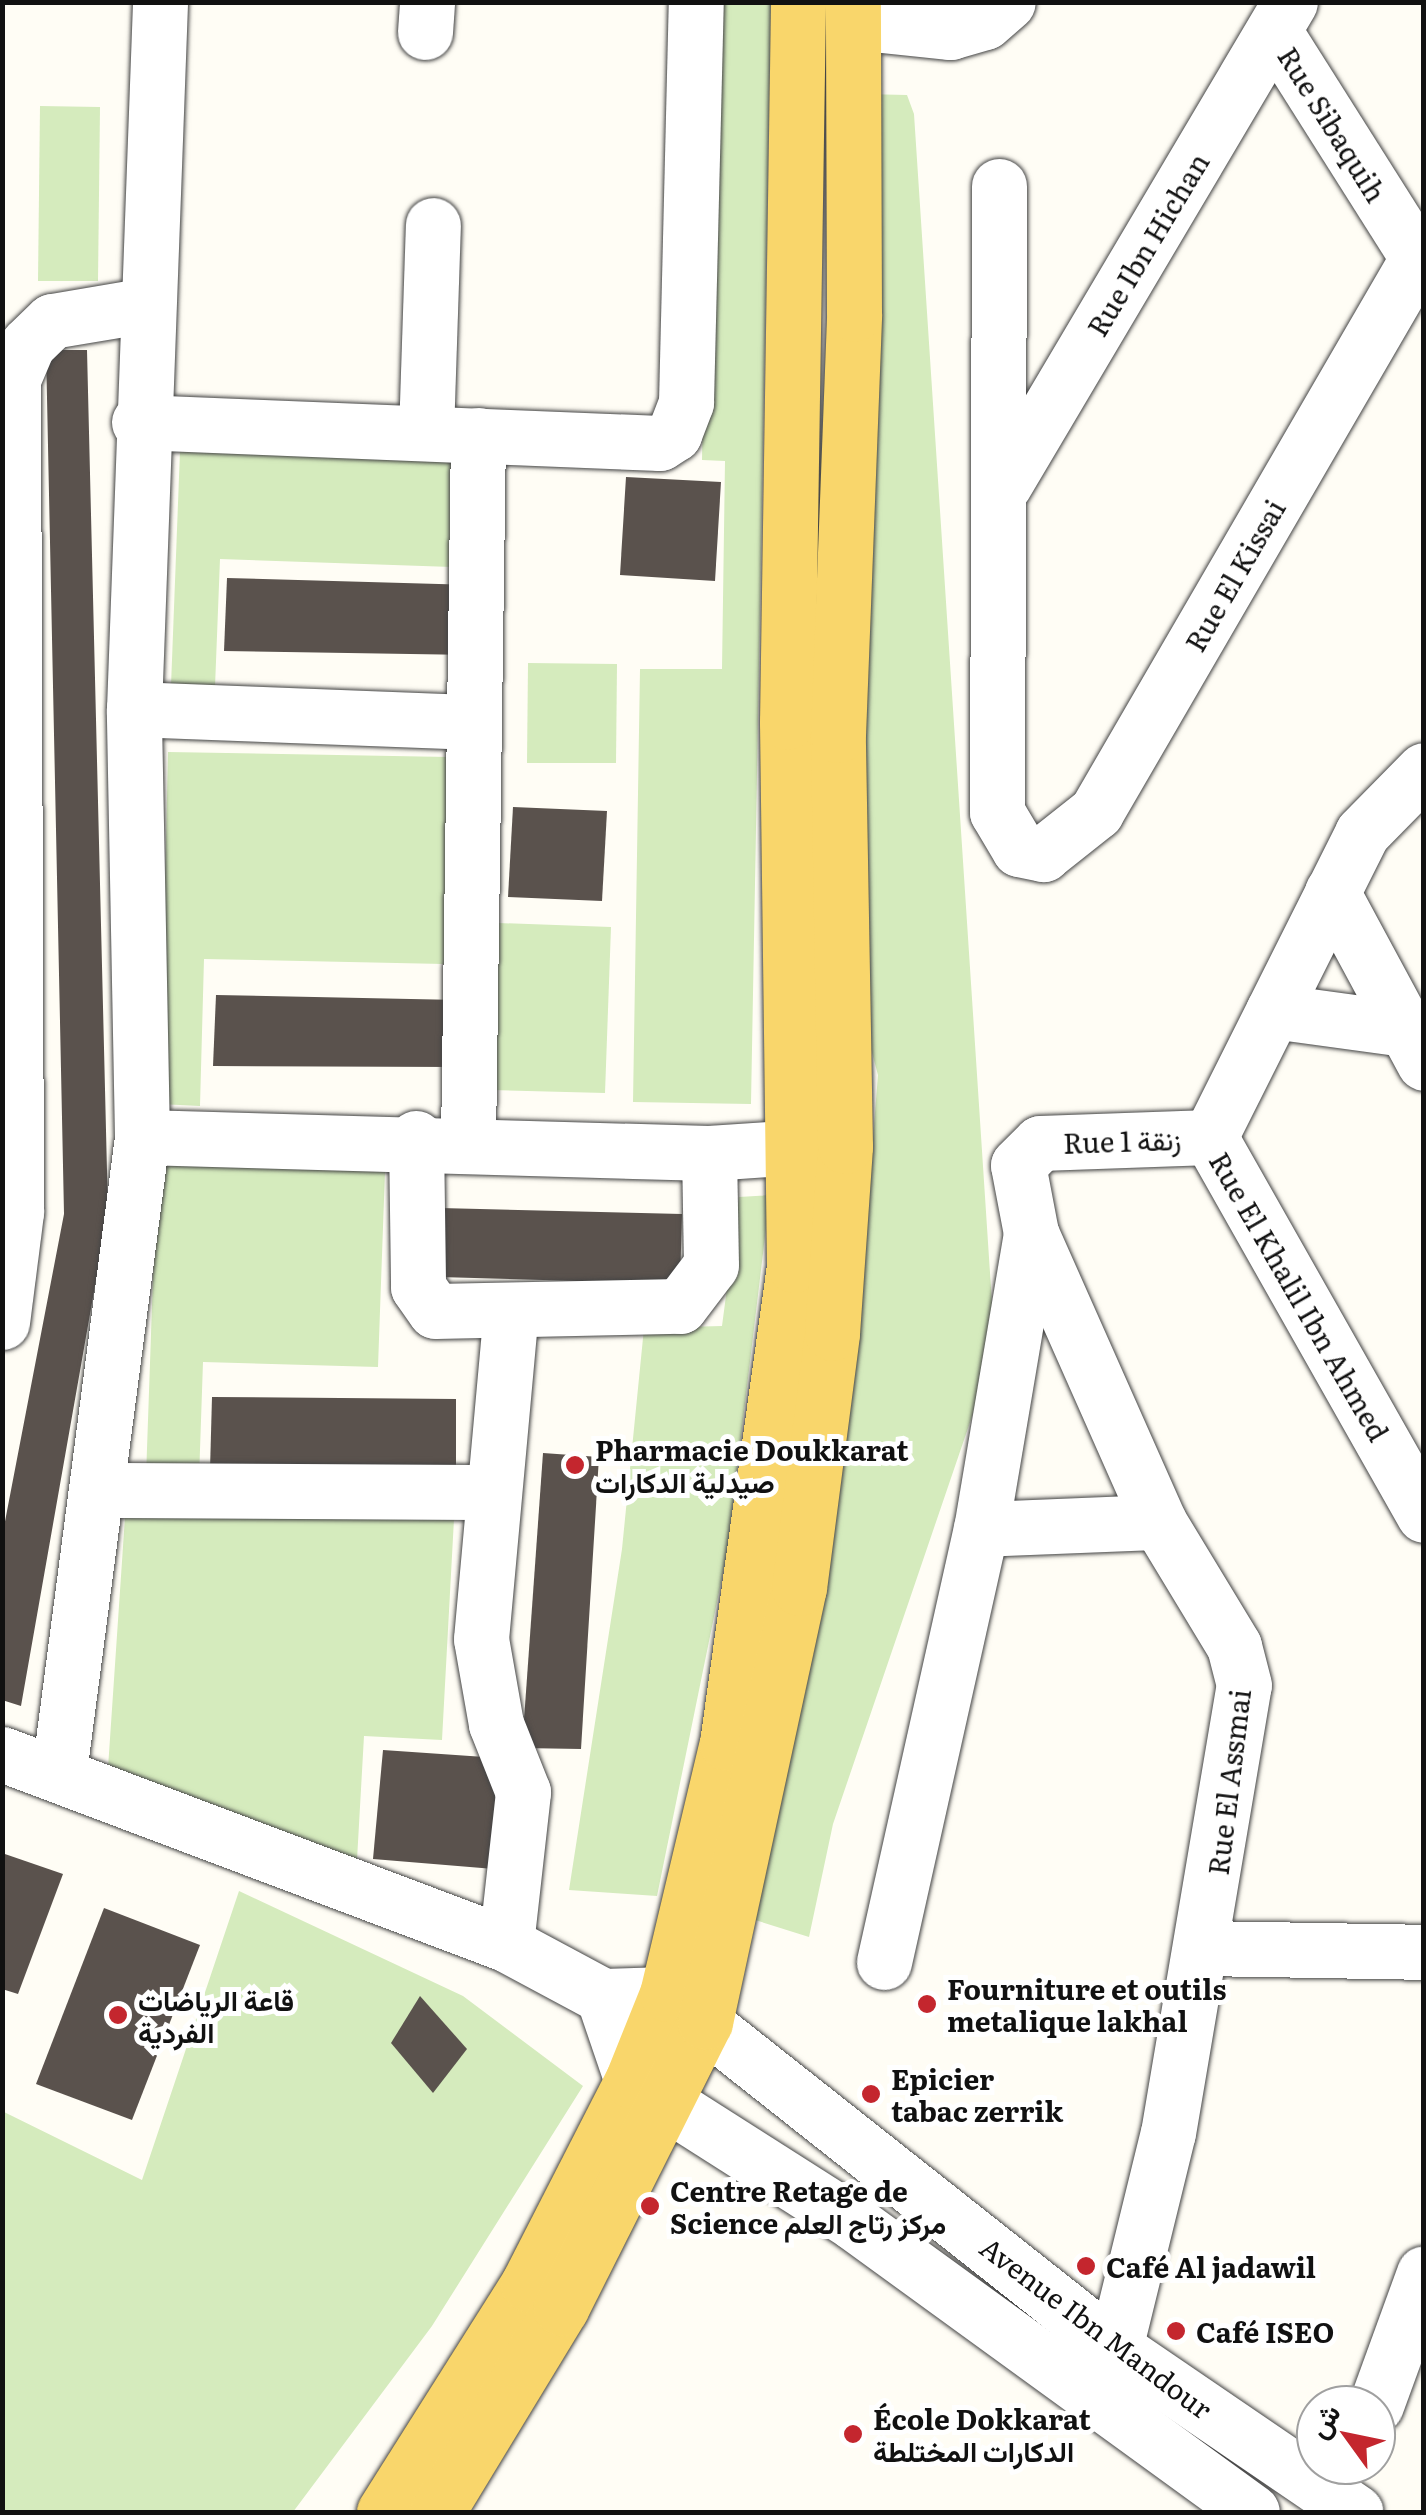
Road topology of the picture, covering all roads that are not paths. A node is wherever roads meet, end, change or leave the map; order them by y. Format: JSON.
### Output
{"nodes":[{"id":1,"x":160,"y":2,"type":"edge"},
{"id":2,"x":696,"y":2,"type":"edge"},
{"id":3,"x":798,"y":2,"type":"edge"},
{"id":4,"x":1008,"y":2,"type":"edge"},
{"id":5,"x":853,"y":12,"type":"edge"},
{"id":6,"x":1282,"y":17,"type":"edge"},
{"id":7,"x":999,"y":186,"type":"dead end"},
{"id":8,"x":432,"y":226,"type":"dead end"},
{"id":9,"x":1420,"y":263,"type":"edge"},
{"id":10,"x":142,"y":306,"type":"junction"},
{"id":11,"x":139,"y":422,"type":"junction"},
{"id":12,"x":452,"y":434,"type":"junction"},
{"id":13,"x":1004,"y":485,"type":"junction"},
{"id":14,"x":134,"y":709,"type":"junction"},
{"id":15,"x":474,"y":722,"type":"junction"},
{"id":16,"x":1424,"y":770,"type":"edge"},
{"id":17,"x":1332,"y":892,"type":"junction"},
{"id":18,"x":1273,"y":1010,"type":"junction"},
{"id":19,"x":1414,"y":1046,"type":"edge"},
{"id":20,"x":142,"y":1137,"type":"junction"},
{"id":21,"x":1210,"y":1138,"type":"junction"},
{"id":22,"x":442,"y":1140,"type":"junction"},
{"id":23,"x":796,"y":1147,"type":"junction"},
{"id":24,"x":709,"y":1153,"type":"junction"},
{"id":25,"x":1025,"y":1214,"type":"junction"},
{"id":26,"x":511,"y":1312,"type":"junction"},
{"id":27,"x":2,"y":1322,"type":"edge"},
{"id":28,"x":102,"y":1490,"type":"junction"},
{"id":29,"x":493,"y":1492,"type":"junction"},
{"id":30,"x":1424,"y":1515,"type":"edge"},
{"id":31,"x":1159,"y":1522,"type":"junction"},
{"id":32,"x":981,"y":1529,"type":"junction"},
{"id":33,"x":2,"y":1754,"type":"edge"},
{"id":34,"x":60,"y":1772,"type":"junction"},
{"id":35,"x":506,"y":1944,"type":"junction"},
{"id":36,"x":1203,"y":1948,"type":"junction"},
{"id":37,"x":1424,"y":1952,"type":"edge"},
{"id":38,"x":884,"y":1962,"type":"dead end"},
{"id":39,"x":603,"y":1996,"type":"junction"},
{"id":40,"x":686,"y":2008,"type":"junction"},
{"id":41,"x":648,"y":2094,"type":"junction"},
{"id":42,"x":1424,"y":2273,"type":"edge"},
{"id":43,"x":1115,"y":2348,"type":"junction"},
{"id":44,"x":1383,"y":2385,"type":"edge"},
{"id":45,"x":1349,"y":2493,"type":"edge"},
{"id":46,"x":384,"y":2512,"type":"edge"},
{"id":47,"x":437,"y":2512,"type":"edge"},
{"id":48,"x":1252,"y":2512,"type":"edge"}],
"edges":[{"from":1,"to":10,"type":"street"},
{"from":2,"to":12,"type":"street"},
{"from":3,"to":23,"type":"main road"},
{"from":4,"to":5,"type":"street"},
{"from":5,"to":40,"type":"main road"},
{"from":6,"to":9,"type":"street","name":"Rue Sibaquih"},
{"from":6,"to":13,"type":"street","name":"Rue Ibn Hichan"},
{"from":7,"to":13,"type":"street"},
{"from":8,"to":12,"type":"street"},
{"from":9,"to":13,"type":"street","name":"Rue El Kissai"},
{"from":10,"to":11,"type":"street"},
{"from":10,"to":27,"type":"street"},
{"from":11,"to":12,"type":"street"},
{"from":11,"to":14,"type":"street"},
{"from":12,"to":15,"type":"street"},
{"from":14,"to":15,"type":"street"},
{"from":14,"to":20,"type":"street"},
{"from":15,"to":22,"type":"street"},
{"from":16,"to":17,"type":"street","name":"Rue El Khalil Ibn Ahmed"},
{"from":17,"to":18,"type":"street","name":"Rue El Khalil Ibn Ahmed"},
{"from":17,"to":19,"type":"street"},
{"from":18,"to":19,"type":"street"},
{"from":18,"to":21,"type":"street","name":"Rue El Khalil Ibn Ahmed"},
{"from":20,"to":22,"type":"street"},
{"from":20,"to":28,"type":"street"},
{"from":21,"to":25,"type":"street","name":"Rue 1 زنقة"},
{"from":21,"to":30,"type":"street","name":"Rue El Khalil Ibn Ahmed"},
{"from":22,"to":24,"type":"street"},
{"from":22,"to":26,"type":"street"},
{"from":23,"to":24,"type":"street"},
{"from":23,"to":40,"type":"main road"},
{"from":24,"to":26,"type":"street"},
{"from":25,"to":31,"type":"street","name":"Rue El Assmai"},
{"from":25,"to":32,"type":"street"},
{"from":26,"to":29,"type":"street"},
{"from":28,"to":29,"type":"street"},
{"from":28,"to":34,"type":"street"},
{"from":29,"to":35,"type":"street"},
{"from":31,"to":32,"type":"street"},
{"from":31,"to":36,"type":"street","name":"Rue El Assmai"},
{"from":32,"to":38,"type":"street"},
{"from":33,"to":34,"type":"street"},
{"from":34,"to":35,"type":"street"},
{"from":35,"to":39,"type":"street"},
{"from":36,"to":37,"type":"street"},
{"from":36,"to":43,"type":"street","name":"Rue El Assmai"},
{"from":39,"to":40,"type":"street"},
{"from":39,"to":41,"type":"street"},
{"from":40,"to":41,"type":"main road"},
{"from":40,"to":43,"type":"street","name":"Avenue Ibn Mandour"},
{"from":41,"to":46,"type":"main road"},
{"from":41,"to":47,"type":"main road"},
{"from":41,"to":48,"type":"street","name":"Avenue Ibn Mandour"},
{"from":42,"to":44,"type":"street"},
{"from":43,"to":45,"type":"street","name":"Avenue Ibn Mandour"}]}
